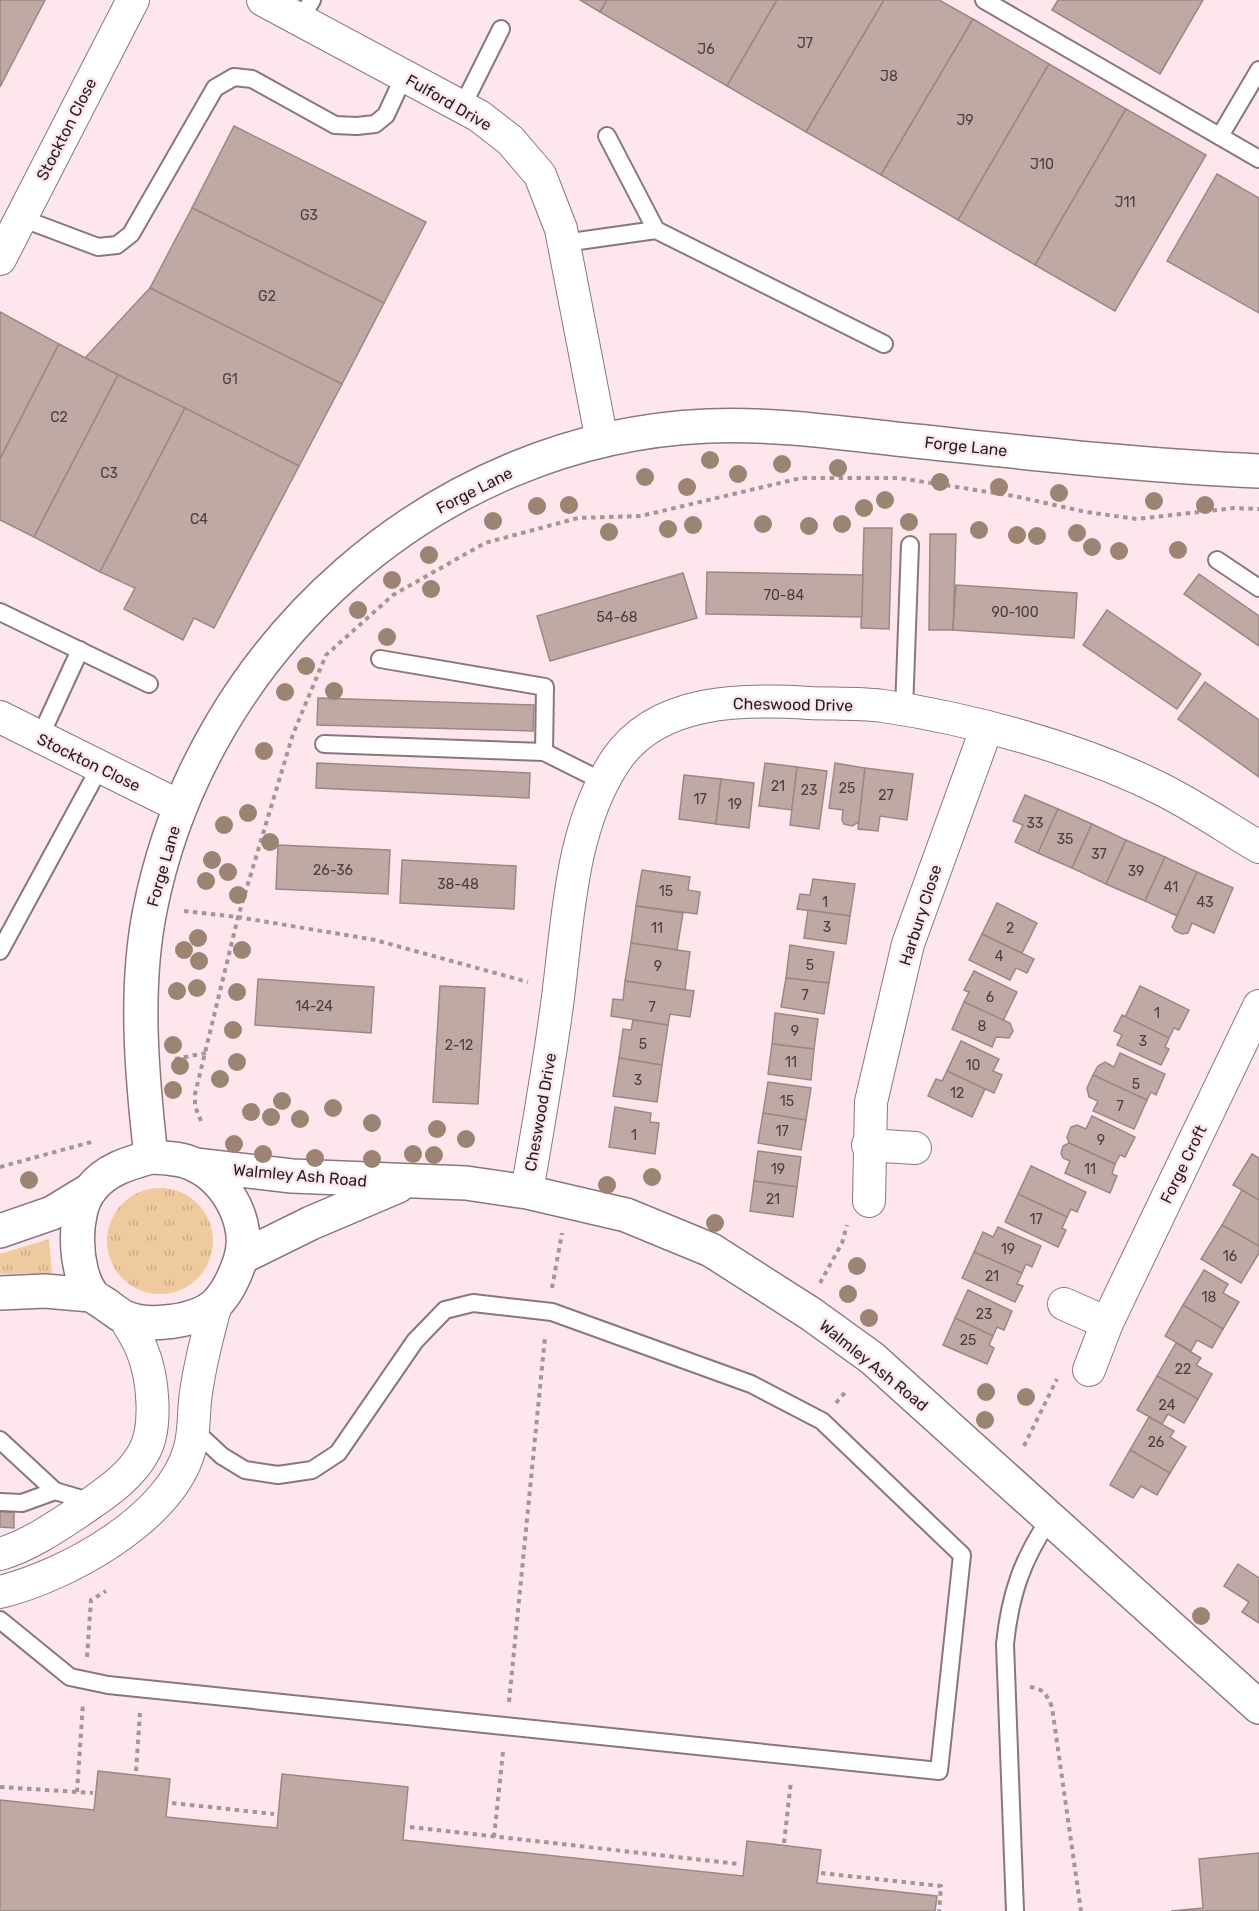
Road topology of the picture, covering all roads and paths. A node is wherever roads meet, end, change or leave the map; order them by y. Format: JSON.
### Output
{"nodes":[{"id":1,"x":133,"y":0,"type":"edge"},
{"id":2,"x":262,"y":0,"type":"edge"},
{"id":3,"x":984,"y":0,"type":"edge"},
{"id":4,"x":306,"y":10,"type":"edge"},
{"id":5,"x":501,"y":28,"type":"dead end"},
{"id":6,"x":1259,"y":70,"type":"edge"},
{"id":7,"x":404,"y":76,"type":"junction"},
{"id":8,"x":462,"y":107,"type":"junction"},
{"id":9,"x":607,"y":136,"type":"dead end"},
{"id":10,"x":1220,"y":136,"type":"junction"},
{"id":11,"x":1259,"y":159,"type":"edge"},
{"id":12,"x":21,"y":218,"type":"junction"},
{"id":13,"x":656,"y":230,"type":"junction"},
{"id":14,"x":564,"y":243,"type":"junction"},
{"id":15,"x":0,"y":259,"type":"edge"},
{"id":16,"x":884,"y":344,"type":"dead end"},
{"id":17,"x":602,"y":441,"type":"junction"},
{"id":18,"x":1259,"y":471,"type":"edge"},
{"id":19,"x":1259,"y":509,"type":"edge"},
{"id":20,"x":910,"y":545,"type":"dead end"},
{"id":21,"x":1218,"y":560,"type":"dead end"},
{"id":22,"x":1259,"y":588,"type":"edge"},
{"id":23,"x":0,"y":612,"type":"edge"},
{"id":24,"x":80,"y":650,"type":"junction"},
{"id":25,"x":380,"y":659,"type":"dead end"},
{"id":26,"x":149,"y":684,"type":"dead end"},
{"id":27,"x":904,"y":710,"type":"junction"},
{"id":28,"x":0,"y":717,"type":"edge"},
{"id":29,"x":987,"y":727,"type":"junction"},
{"id":30,"x":40,"y":737,"type":"junction"},
{"id":31,"x":324,"y":744,"type":"dead end"},
{"id":32,"x":543,"y":752,"type":"junction"},
{"id":33,"x":99,"y":767,"type":"junction"},
{"id":34,"x":604,"y":782,"type":"junction"},
{"id":35,"x":179,"y":806,"type":"junction"},
{"id":36,"x":1259,"y":847,"type":"edge"},
{"id":37,"x":150,"y":907,"type":"junction"},
{"id":38,"x":238,"y":917,"type":"junction"},
{"id":39,"x":0,"y":951,"type":"edge"},
{"id":40,"x":559,"y":990,"type":"junction"},
{"id":41,"x":1259,"y":1006,"type":"edge"},
{"id":42,"x":201,"y":1121,"type":"dead end"},
{"id":43,"x":98,"y":1140,"type":"dead end"},
{"id":44,"x":868,"y":1145,"type":"junction"},
{"id":45,"x":915,"y":1148,"type":"dead end"},
{"id":46,"x":151,"y":1157,"type":"junction"},
{"id":47,"x":195,"y":1165,"type":"junction"},
{"id":48,"x":0,"y":1167,"type":"edge"},
{"id":49,"x":405,"y":1183,"type":"junction"},
{"id":50,"x":90,"y":1190,"type":"junction"},
{"id":51,"x":527,"y":1192,"type":"junction"},
{"id":52,"x":869,"y":1200,"type":"joint"},
{"id":53,"x":570,"y":1201,"type":"junction"},
{"id":54,"x":0,"y":1231,"type":"edge"},
{"id":55,"x":242,"y":1257,"type":"junction"},
{"id":56,"x":818,"y":1287,"type":"dead end"},
{"id":57,"x":0,"y":1293,"type":"edge"},
{"id":58,"x":92,"y":1295,"type":"junction"},
{"id":59,"x":216,"y":1304,"type":"junction"},
{"id":60,"x":1064,"y":1304,"type":"dead end"},
{"id":61,"x":548,"y":1312,"type":"junction"},
{"id":62,"x":125,"y":1317,"type":"junction"},
{"id":63,"x":1107,"y":1323,"type":"junction"},
{"id":64,"x":1089,"y":1370,"type":"joint"},
{"id":65,"x":193,"y":1429,"type":"junction"},
{"id":66,"x":0,"y":1440,"type":"edge"},
{"id":67,"x":1024,"y":1446,"type":"dead end"},
{"id":68,"x":0,"y":1459,"type":"edge"},
{"id":69,"x":22,"y":1459,"type":"junction"},
{"id":70,"x":55,"y":1491,"type":"junction"},
{"id":71,"x":0,"y":1502,"type":"edge"},
{"id":72,"x":92,"y":1502,"type":"junction"},
{"id":73,"x":1049,"y":1520,"type":"junction"},
{"id":74,"x":0,"y":1554,"type":"edge"},
{"id":75,"x":0,"y":1592,"type":"edge"},
{"id":76,"x":0,"y":1620,"type":"edge"},
{"id":77,"x":141,"y":1688,"type":"junction"},
{"id":78,"x":1006,"y":1689,"type":"junction"},
{"id":79,"x":1259,"y":1707,"type":"edge"},
{"id":80,"x":506,"y":1727,"type":"junction"},
{"id":81,"x":794,"y":1755,"type":"junction"},
{"id":82,"x":136,"y":1771,"type":"dead end"},
{"id":83,"x":0,"y":1787,"type":"edge"},
{"id":84,"x":93,"y":1793,"type":"dead end"},
{"id":85,"x":172,"y":1803,"type":"dead end"},
{"id":86,"x":274,"y":1814,"type":"dead end"},
{"id":87,"x":410,"y":1827,"type":"dead end"},
{"id":88,"x":494,"y":1837,"type":"junction"},
{"id":89,"x":784,"y":1843,"type":"dead end"},
{"id":90,"x":739,"y":1864,"type":"dead end"},
{"id":91,"x":821,"y":1873,"type":"dead end"},
{"id":92,"x":939,"y":1911,"type":"edge"},
{"id":93,"x":1015,"y":1911,"type":"edge"},
{"id":94,"x":1081,"y":1911,"type":"edge"}],
"edges":[{"from":1,"to":12,"type":"street","name":"Stockton Close"},
{"from":2,"to":4,"type":"street","name":"Fulford Drive"},
{"from":3,"to":10,"type":"lane"},
{"from":4,"to":7,"type":"street","name":"Fulford Drive"},
{"from":5,"to":8,"type":"lane"},
{"from":6,"to":10,"type":"lane"},
{"from":7,"to":8,"type":"street","name":"Fulford Drive"},
{"from":7,"to":12,"type":"lane"},
{"from":8,"to":14,"type":"street","name":"Fulford Drive"},
{"from":9,"to":13,"type":"lane"},
{"from":10,"to":11,"type":"lane"},
{"from":12,"to":15,"type":"street","name":"Stockton Close"},
{"from":13,"to":14,"type":"lane"},
{"from":13,"to":16,"type":"lane"},
{"from":14,"to":17,"type":"street","name":"Fulford Drive"},
{"from":17,"to":18,"type":"street","name":"Forge Lane"},
{"from":17,"to":35,"type":"street","name":"Forge Lane"},
{"from":19,"to":38,"type":"path"},
{"from":20,"to":27,"type":"lane"},
{"from":21,"to":22,"type":"lane"},
{"from":23,"to":24,"type":"lane"},
{"from":24,"to":26,"type":"lane"},
{"from":24,"to":30,"type":"lane"},
{"from":25,"to":32,"type":"lane"},
{"from":27,"to":29,"type":"street","name":"Cheswood Drive"},
{"from":27,"to":34,"type":"street","name":"Cheswood Drive"},
{"from":28,"to":30,"type":"street","name":"Stockton Close"},
{"from":29,"to":36,"type":"street","name":"Cheswood Drive"},
{"from":29,"to":44,"type":"street","name":"Harbury Close"},
{"from":30,"to":33,"type":"street","name":"Stockton Close"},
{"from":31,"to":32,"type":"lane"},
{"from":32,"to":34,"type":"lane"},
{"from":33,"to":35,"type":"street","name":"Stockton Close"},
{"from":33,"to":39,"type":"lane"},
{"from":34,"to":40,"type":"street","name":"Cheswood Drive"},
{"from":35,"to":37,"type":"street","name":"Forge Lane"},
{"from":37,"to":38,"type":"path"},
{"from":37,"to":46,"type":"street","name":"Forge Lane"},
{"from":38,"to":40,"type":"path"},
{"from":38,"to":42,"type":"path"},
{"from":40,"to":51,"type":"street","name":"Cheswood Drive"},
{"from":41,"to":63,"type":"street","name":"Forge Croft"},
{"from":43,"to":48,"type":"path"},
{"from":44,"to":45,"type":"street"},
{"from":44,"to":52,"type":"street","name":"Harbury Close"},
{"from":46,"to":47,"type":"street"},
{"from":46,"to":50,"type":"street"},
{"from":47,"to":49,"type":"street","name":"Walmley Ash Road"},
{"from":47,"to":55,"type":"street"},
{"from":49,"to":51,"type":"street","name":"Walmley Ash Road"},
{"from":49,"to":55,"type":"street","name":"Walmley Ash Road"},
{"from":50,"to":54,"type":"street"},
{"from":50,"to":58,"type":"street"},
{"from":51,"to":53,"type":"street","name":"Walmley Ash Road"},
{"from":52,"to":56,"type":"path"},
{"from":53,"to":61,"type":"path"},
{"from":53,"to":73,"type":"street","name":"Walmley Ash Road"},
{"from":55,"to":59,"type":"street"},
{"from":57,"to":58,"type":"street"},
{"from":58,"to":62,"type":"street"},
{"from":59,"to":62,"type":"street"},
{"from":59,"to":65,"type":"street"},
{"from":60,"to":63,"type":"street"},
{"from":61,"to":65,"type":"lane"},
{"from":61,"to":80,"type":"path"},
{"from":61,"to":81,"type":"lane"},
{"from":62,"to":72,"type":"street"},
{"from":63,"to":64,"type":"street","name":"Forge Croft"},
{"from":64,"to":67,"type":"path"},
{"from":65,"to":75,"type":"street"},
{"from":66,"to":69,"type":"lane"},
{"from":68,"to":69,"type":"lane"},
{"from":69,"to":70,"type":"lane"},
{"from":70,"to":71,"type":"lane"},
{"from":70,"to":72,"type":"lane"},
{"from":72,"to":74,"type":"street"},
{"from":73,"to":78,"type":"lane"},
{"from":73,"to":79,"type":"street","name":"Walmley Ash Road"},
{"from":76,"to":77,"type":"lane"},
{"from":77,"to":80,"type":"lane"},
{"from":77,"to":82,"type":"path"},
{"from":78,"to":93,"type":"lane"},
{"from":78,"to":94,"type":"path"},
{"from":80,"to":81,"type":"lane"},
{"from":80,"to":88,"type":"path"},
{"from":81,"to":89,"type":"path"},
{"from":83,"to":84,"type":"path"},
{"from":85,"to":86,"type":"path"},
{"from":87,"to":88,"type":"path"},
{"from":88,"to":90,"type":"path"},
{"from":91,"to":92,"type":"path"}]}
